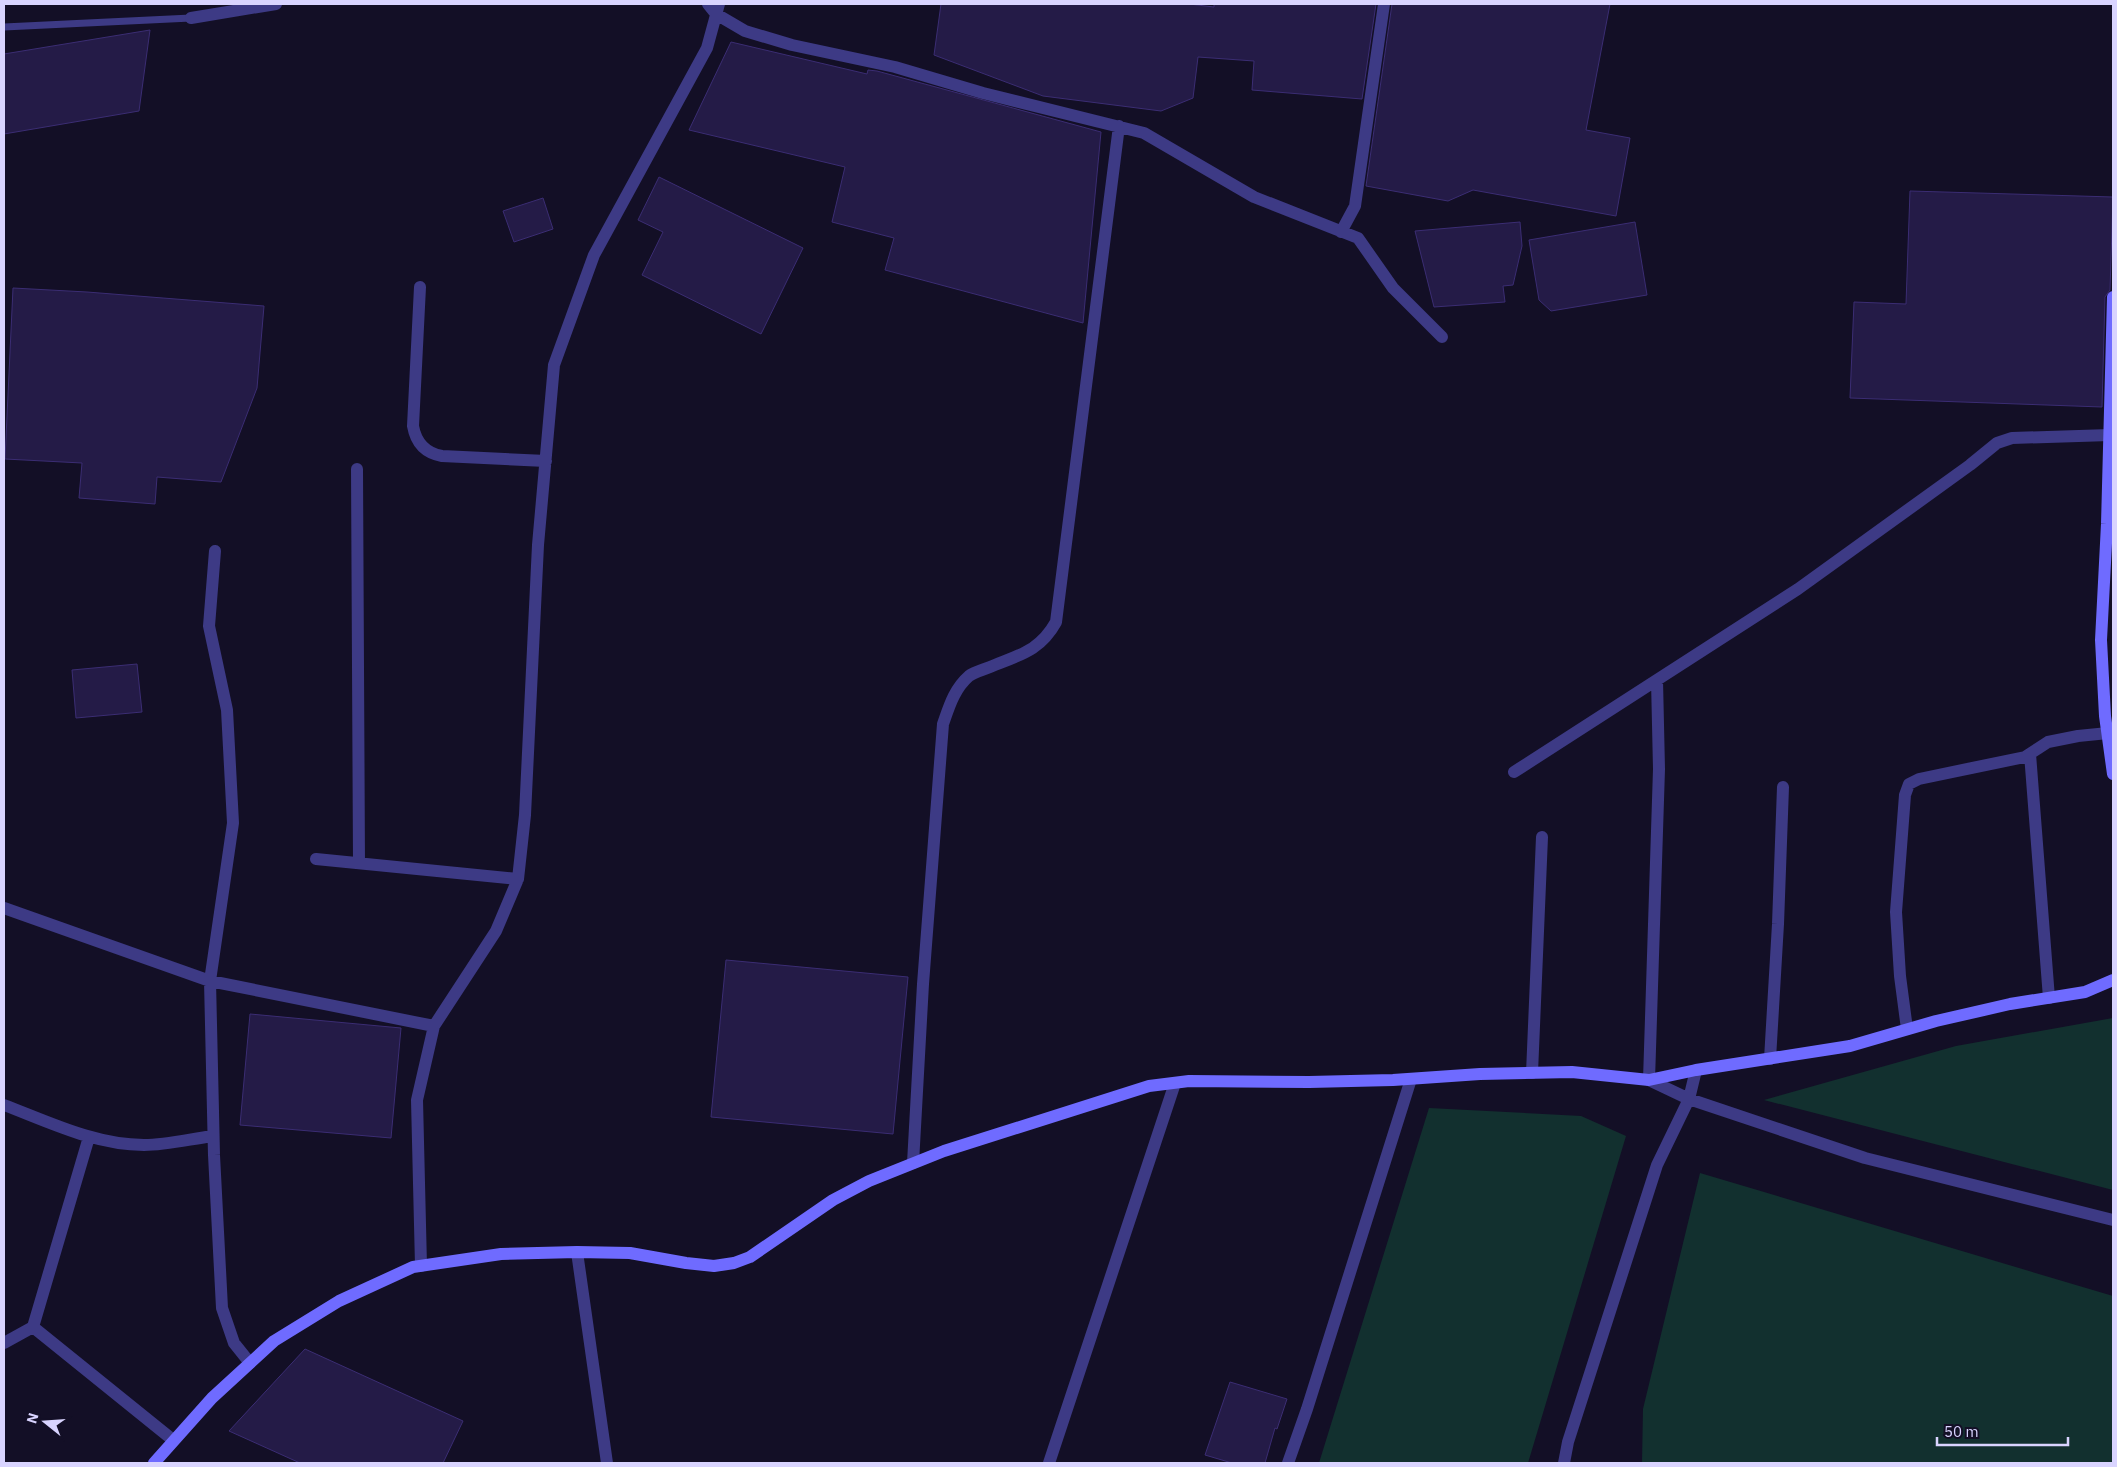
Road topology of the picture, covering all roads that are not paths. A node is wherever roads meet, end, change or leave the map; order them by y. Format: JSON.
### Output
{"nodes":[{"id":1,"x":276,"y":4,"type":"edge"},
{"id":2,"x":708,"y":4,"type":"edge"},
{"id":3,"x":1384,"y":4,"type":"edge"},
{"id":4,"x":718,"y":9,"type":"edge"},
{"id":5,"x":191,"y":18,"type":"joint"},
{"id":6,"x":4,"y":27,"type":"edge"},
{"id":7,"x":1119,"y":126,"type":"junction"},
{"id":8,"x":1341,"y":232,"type":"junction"},
{"id":9,"x":420,"y":287,"type":"dead end"},
{"id":10,"x":2113,"y":297,"type":"edge"},
{"id":11,"x":1442,"y":337,"type":"dead end"},
{"id":12,"x":2110,"y":435,"type":"junction"},
{"id":13,"x":546,"y":461,"type":"junction"},
{"id":14,"x":357,"y":469,"type":"dead end"},
{"id":15,"x":215,"y":551,"type":"dead end"},
{"id":16,"x":1657,"y":680,"type":"junction"},
{"id":17,"x":2108,"y":733,"type":"junction"},
{"id":18,"x":2030,"y":754,"type":"junction"},
{"id":19,"x":1514,"y":772,"type":"dead end"},
{"id":20,"x":2113,"y":774,"type":"edge"},
{"id":21,"x":1783,"y":787,"type":"dead end"},
{"id":22,"x":1542,"y":837,"type":"dead end"},
{"id":23,"x":316,"y":858,"type":"dead end"},
{"id":24,"x":359,"y":863,"type":"junction"},
{"id":25,"x":518,"y":879,"type":"junction"},
{"id":26,"x":4,"y":908,"type":"edge"},
{"id":27,"x":2113,"y":980,"type":"edge"},
{"id":28,"x":210,"y":981,"type":"junction"},
{"id":29,"x":2049,"y":998,"type":"junction"},
{"id":30,"x":434,"y":1026,"type":"junction"},
{"id":31,"x":1907,"y":1029,"type":"junction"},
{"id":32,"x":1770,"y":1059,"type":"junction"},
{"id":33,"x":1696,"y":1070,"type":"junction"},
{"id":34,"x":1532,"y":1073,"type":"junction"},
{"id":35,"x":1411,"y":1078,"type":"junction"},
{"id":36,"x":1649,"y":1080,"type":"junction"},
{"id":37,"x":1175,"y":1083,"type":"junction"},
{"id":38,"x":1689,"y":1100,"type":"junction"},
{"id":39,"x":4,"y":1105,"type":"edge"},
{"id":40,"x":213,"y":1136,"type":"junction"},
{"id":41,"x":89,"y":1137,"type":"junction"},
{"id":42,"x":913,"y":1164,"type":"junction"},
{"id":43,"x":2113,"y":1220,"type":"edge"},
{"id":44,"x":577,"y":1252,"type":"junction"},
{"id":45,"x":421,"y":1266,"type":"junction"},
{"id":46,"x":33,"y":1327,"type":"junction"},
{"id":47,"x":4,"y":1343,"type":"edge"},
{"id":48,"x":250,"y":1363,"type":"junction"},
{"id":49,"x":173,"y":1440,"type":"junction"},
{"id":50,"x":154,"y":1463,"type":"edge"},
{"id":51,"x":607,"y":1463,"type":"edge"},
{"id":52,"x":1049,"y":1463,"type":"edge"},
{"id":53,"x":1288,"y":1463,"type":"edge"},
{"id":54,"x":1564,"y":1463,"type":"edge"}],
"edges":[{"from":1,"to":5,"type":"street"},
{"from":2,"to":4,"type":"street"},
{"from":3,"to":8,"type":"street"},
{"from":4,"to":7,"type":"street"},
{"from":4,"to":13,"type":"street"},
{"from":5,"to":6,"type":"lane"},
{"from":7,"to":8,"type":"street"},
{"from":7,"to":42,"type":"street"},
{"from":8,"to":11,"type":"street"},
{"from":9,"to":13,"type":"street"},
{"from":10,"to":12,"type":"street"},
{"from":12,"to":16,"type":"street"},
{"from":12,"to":17,"type":"street"},
{"from":13,"to":25,"type":"street"},
{"from":14,"to":24,"type":"street"},
{"from":15,"to":28,"type":"street"},
{"from":16,"to":19,"type":"street"},
{"from":16,"to":36,"type":"street"},
{"from":17,"to":18,"type":"street"},
{"from":17,"to":20,"type":"street"},
{"from":18,"to":29,"type":"street"},
{"from":18,"to":31,"type":"street"},
{"from":21,"to":32,"type":"street"},
{"from":22,"to":34,"type":"street"},
{"from":23,"to":24,"type":"street"},
{"from":24,"to":25,"type":"street"},
{"from":25,"to":30,"type":"street"},
{"from":26,"to":28,"type":"street"},
{"from":27,"to":29,"type":"street"},
{"from":28,"to":30,"type":"street"},
{"from":28,"to":40,"type":"street"},
{"from":29,"to":31,"type":"street"},
{"from":30,"to":45,"type":"street"},
{"from":31,"to":32,"type":"street"},
{"from":32,"to":33,"type":"street"},
{"from":33,"to":36,"type":"street"},
{"from":33,"to":38,"type":"street"},
{"from":34,"to":35,"type":"street"},
{"from":34,"to":36,"type":"street"},
{"from":35,"to":37,"type":"street"},
{"from":35,"to":53,"type":"street"},
{"from":36,"to":38,"type":"street"},
{"from":37,"to":42,"type":"street"},
{"from":37,"to":52,"type":"street"},
{"from":38,"to":43,"type":"street"},
{"from":38,"to":54,"type":"street"},
{"from":39,"to":41,"type":"street"},
{"from":40,"to":41,"type":"street"},
{"from":40,"to":48,"type":"street"},
{"from":41,"to":46,"type":"street"},
{"from":42,"to":44,"type":"street"},
{"from":44,"to":45,"type":"street"},
{"from":44,"to":51,"type":"street"},
{"from":45,"to":48,"type":"street"},
{"from":46,"to":47,"type":"street"},
{"from":46,"to":49,"type":"street"},
{"from":48,"to":49,"type":"street"},
{"from":49,"to":50,"type":"street"}]}
